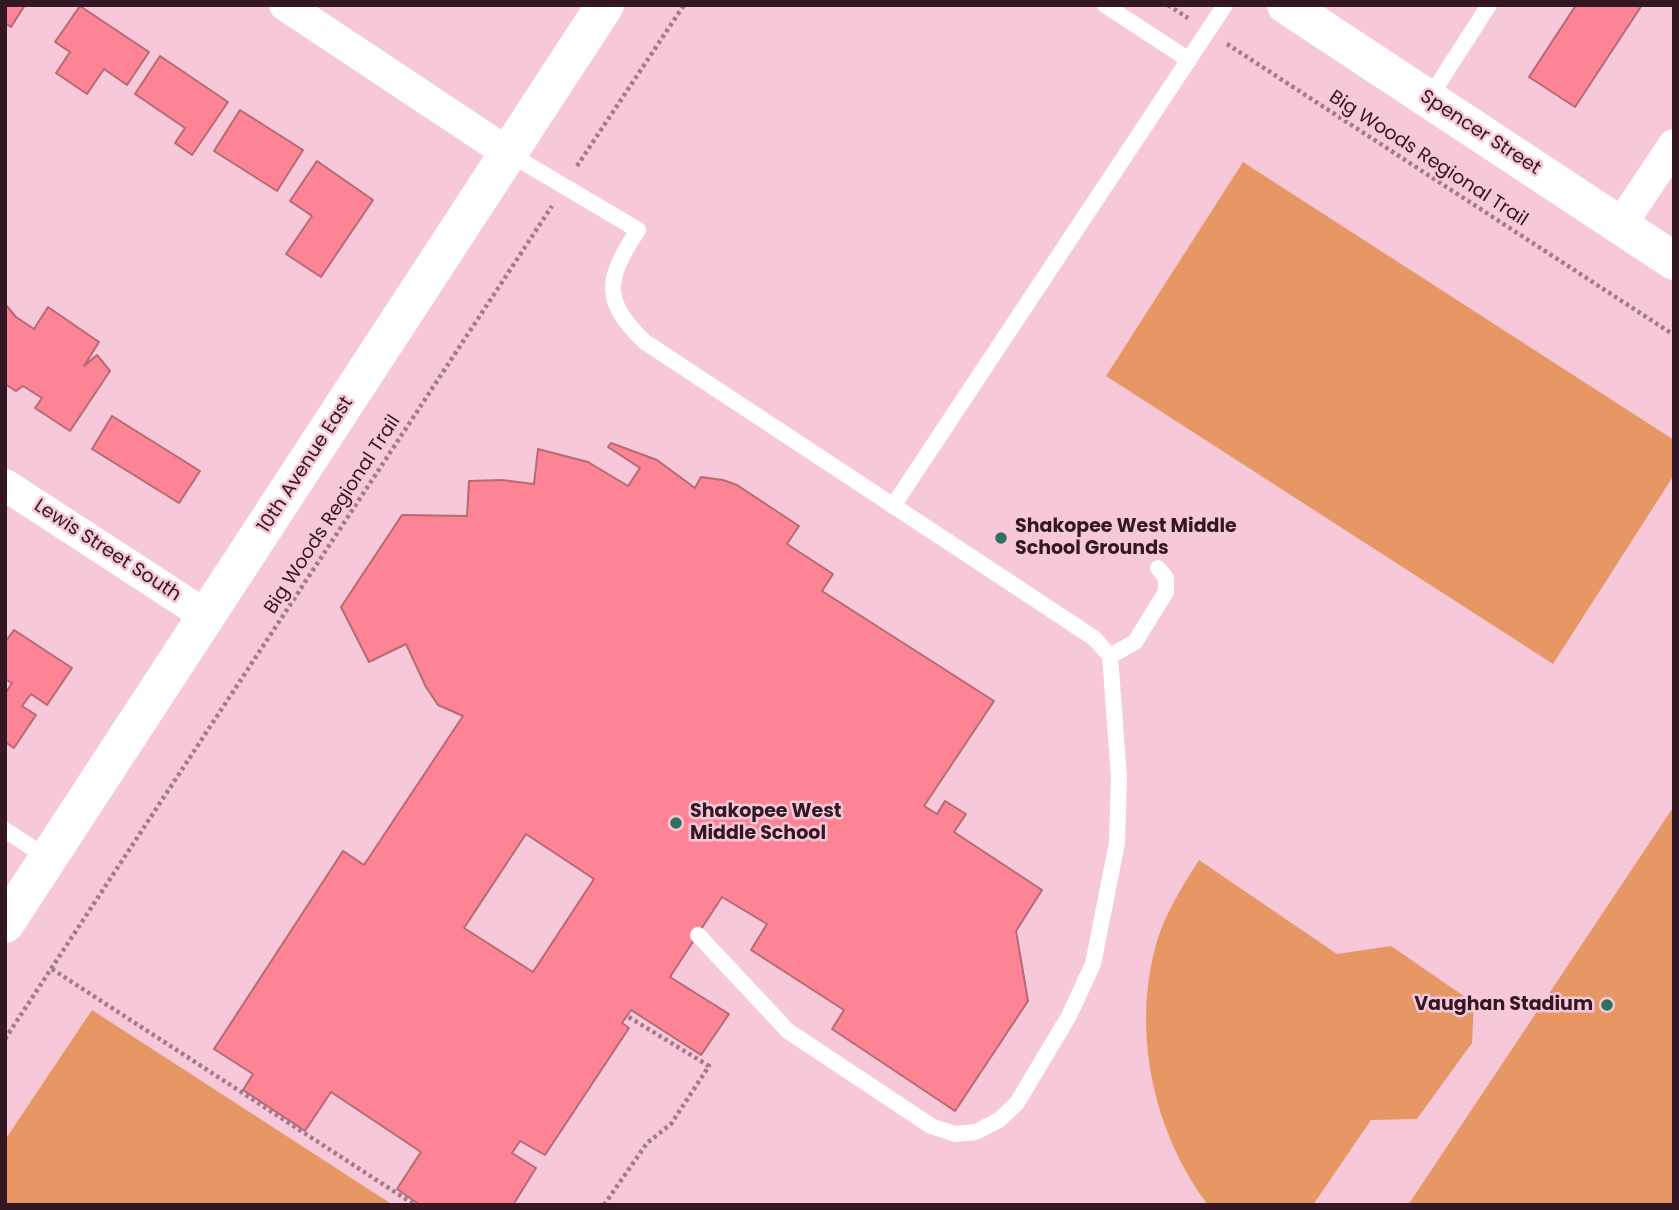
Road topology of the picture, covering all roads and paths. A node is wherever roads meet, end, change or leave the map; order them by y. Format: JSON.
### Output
{"nodes":[{"id":1,"x":285,"y":5,"type":"edge"},
{"id":2,"x":605,"y":5,"type":"edge"},
{"id":3,"x":684,"y":5,"type":"edge"},
{"id":4,"x":1105,"y":5,"type":"edge"},
{"id":5,"x":1168,"y":5,"type":"edge"},
{"id":6,"x":1225,"y":5,"type":"edge"},
{"id":7,"x":1286,"y":5,"type":"edge"},
{"id":8,"x":1489,"y":5,"type":"edge"},
{"id":9,"x":1208,"y":31,"type":"junction"},
{"id":10,"x":1189,"y":60,"type":"junction"},
{"id":11,"x":1429,"y":100,"type":"junction"},
{"id":12,"x":1674,"y":145,"type":"edge"},
{"id":13,"x":508,"y":153,"type":"junction"},
{"id":14,"x":565,"y":186,"type":"junction"},
{"id":15,"x":1620,"y":226,"type":"junction"},
{"id":16,"x":1674,"y":261,"type":"edge"},
{"id":17,"x":1674,"y":335,"type":"edge"},
{"id":18,"x":5,"y":485,"type":"edge"},
{"id":19,"x":892,"y":506,"type":"junction"},
{"id":20,"x":1158,"y":568,"type":"dead end"},
{"id":21,"x":208,"y":617,"type":"junction"},
{"id":22,"x":1110,"y":656,"type":"junction"},
{"id":23,"x":5,"y":830,"type":"edge"},
{"id":24,"x":48,"y":858,"type":"junction"},
{"id":25,"x":5,"y":924,"type":"edge"},
{"id":26,"x":698,"y":934,"type":"dead end"},
{"id":27,"x":52,"y":968,"type":"junction"},
{"id":28,"x":627,"y":1016,"type":"dead end"},
{"id":29,"x":5,"y":1039,"type":"edge"},
{"id":30,"x":415,"y":1205,"type":"edge"},
{"id":31,"x":604,"y":1205,"type":"edge"}],
"edges":[{"from":1,"to":13,"type":"street"},
{"from":2,"to":13,"type":"main road","name":"10th Avenue East"},
{"from":3,"to":14,"type":"path","name":"Big Woods Regional Trail"},
{"from":4,"to":10,"type":"lane"},
{"from":5,"to":9,"type":"path","name":"Big Woods Regional Trail"},
{"from":6,"to":9,"type":"lane"},
{"from":7,"to":11,"type":"main road","name":"Spencer Street"},
{"from":8,"to":11,"type":"lane"},
{"from":9,"to":10,"type":"lane"},
{"from":9,"to":17,"type":"path","name":"Big Woods Regional Trail"},
{"from":10,"to":19,"type":"lane"},
{"from":11,"to":15,"type":"main road","name":"Spencer Street"},
{"from":12,"to":15,"type":"street"},
{"from":13,"to":14,"type":"lane"},
{"from":13,"to":21,"type":"main road","name":"10th Avenue East"},
{"from":14,"to":19,"type":"lane"},
{"from":14,"to":27,"type":"path","name":"Big Woods Regional Trail"},
{"from":15,"to":16,"type":"main road","name":"Spencer Street"},
{"from":18,"to":21,"type":"street","name":"Lewis Street South"},
{"from":19,"to":22,"type":"lane"},
{"from":20,"to":22,"type":"lane"},
{"from":21,"to":24,"type":"main road","name":"10th Avenue East"},
{"from":22,"to":26,"type":"lane"},
{"from":23,"to":24,"type":"lane"},
{"from":24,"to":25,"type":"main road","name":"10th Avenue East"},
{"from":27,"to":29,"type":"path","name":"Big Woods Regional Trail"},
{"from":27,"to":30,"type":"path"},
{"from":28,"to":31,"type":"path"}]}
